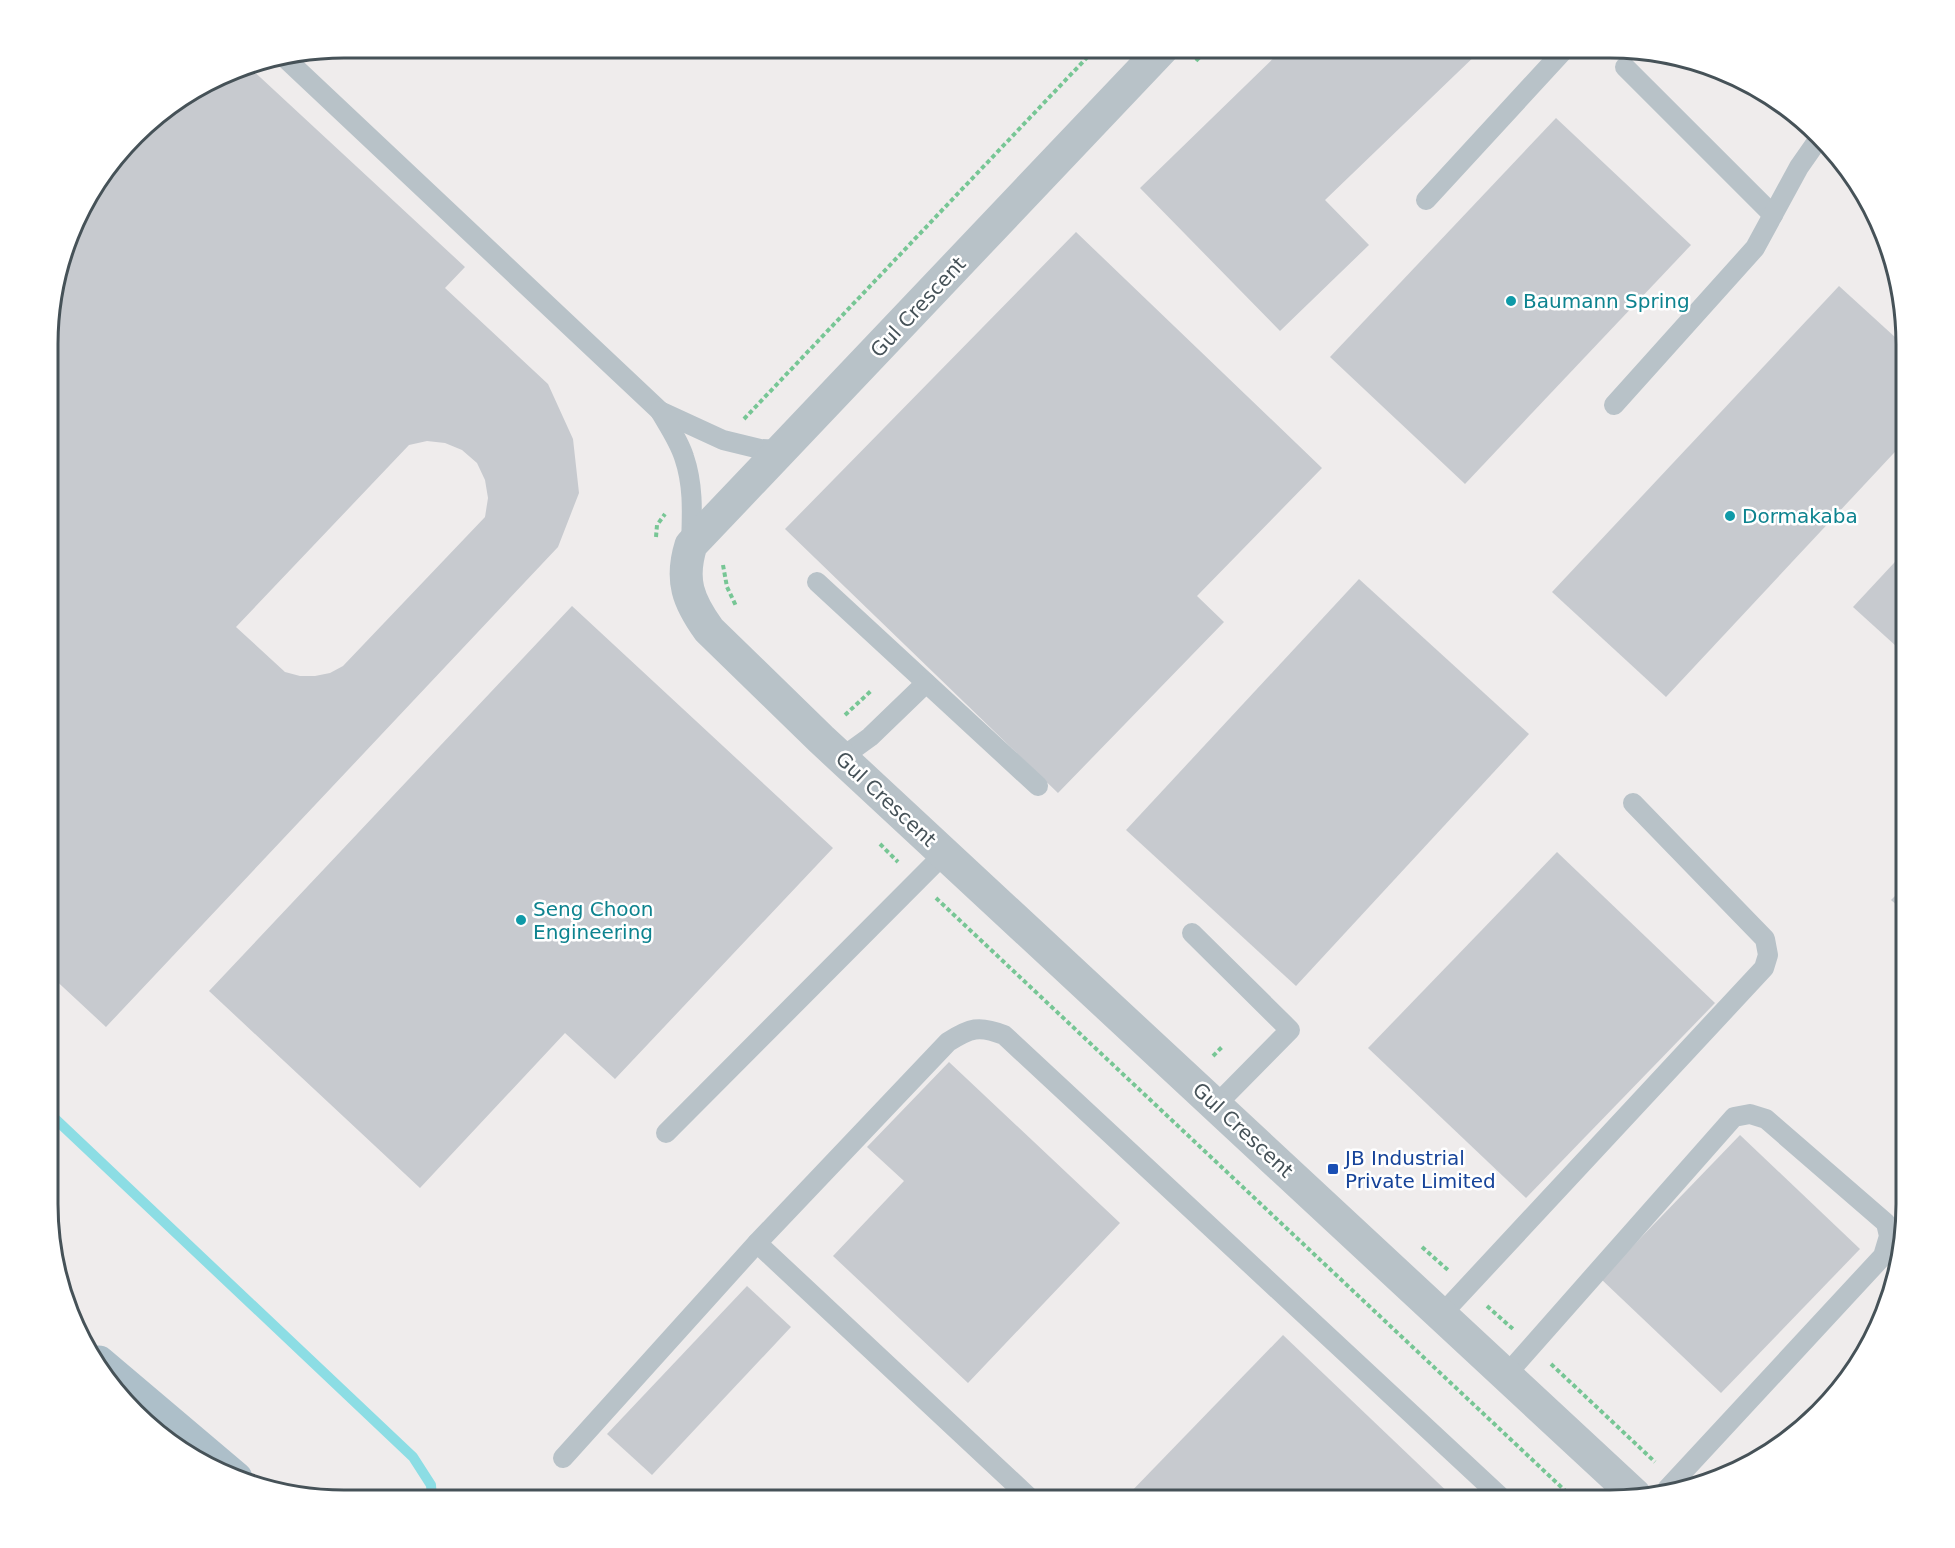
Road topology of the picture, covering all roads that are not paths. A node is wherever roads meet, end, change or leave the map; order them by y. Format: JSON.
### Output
{"nodes":[{"id":1,"x":1154,"y":58,"type":"edge"},
{"id":2,"x":1557,"y":58,"type":"edge"},
{"id":3,"x":291,"y":64,"type":"edge"},
{"id":4,"x":1625,"y":67,"type":"dead end"},
{"id":5,"x":1815,"y":144,"type":"edge"},
{"id":6,"x":1426,"y":200,"type":"dead end"},
{"id":7,"x":1773,"y":215,"type":"junction"},
{"id":8,"x":1614,"y":405,"type":"dead end"},
{"id":9,"x":660,"y":411,"type":"junction"},
{"id":10,"x":782,"y":450,"type":"junction"},
{"id":11,"x":691,"y":545,"type":"junction"},
{"id":12,"x":817,"y":582,"type":"dead end"},
{"id":13,"x":926,"y":683,"type":"junction"},
{"id":14,"x":841,"y":758,"type":"junction"},
{"id":15,"x":1038,"y":786,"type":"dead end"},
{"id":16,"x":1633,"y":803,"type":"dead end"},
{"id":17,"x":945,"y":853,"type":"junction"},
{"id":18,"x":1192,"y":933,"type":"dead end"},
{"id":19,"x":1216,"y":1105,"type":"junction"},
{"id":20,"x":666,"y":1132,"type":"dead end"},
{"id":21,"x":757,"y":1243,"type":"junction"},
{"id":22,"x":1442,"y":1314,"type":"junction"},
{"id":23,"x":1507,"y":1374,"type":"junction"},
{"id":24,"x":118,"y":1378,"type":"edge"},
{"id":25,"x":208,"y":1455,"type":"edge"},
{"id":26,"x":563,"y":1458,"type":"dead end"},
{"id":27,"x":1672,"y":1483,"type":"edge"},
{"id":28,"x":1629,"y":1489,"type":"edge"},
{"id":29,"x":1021,"y":1490,"type":"edge"},
{"id":30,"x":1493,"y":1490,"type":"edge"}],
"edges":[{"from":1,"to":10,"type":"street","name":"Gul Crescent"},
{"from":2,"to":6,"type":"lane"},
{"from":3,"to":9,"type":"lane"},
{"from":4,"to":7,"type":"lane"},
{"from":5,"to":7,"type":"lane"},
{"from":7,"to":8,"type":"lane"},
{"from":9,"to":10,"type":"lane"},
{"from":9,"to":11,"type":"lane"},
{"from":10,"to":11,"type":"street","name":"Gul Crescent"},
{"from":11,"to":14,"type":"street","name":"Gul Crescent"},
{"from":12,"to":13,"type":"lane"},
{"from":13,"to":14,"type":"lane"},
{"from":13,"to":15,"type":"lane"},
{"from":14,"to":17,"type":"street","name":"Gul Crescent"},
{"from":16,"to":22,"type":"lane"},
{"from":17,"to":19,"type":"street","name":"Gul Crescent"},
{"from":17,"to":20,"type":"lane"},
{"from":18,"to":19,"type":"lane"},
{"from":19,"to":22,"type":"street","name":"Gul Crescent"},
{"from":21,"to":26,"type":"lane"},
{"from":21,"to":29,"type":"lane"},
{"from":21,"to":30,"type":"lane"},
{"from":22,"to":23,"type":"street","name":"Gul Crescent"},
{"from":23,"to":27,"type":"lane"},
{"from":23,"to":28,"type":"street","name":"Gul Crescent"},
{"from":24,"to":25,"type":"main road"}]}
